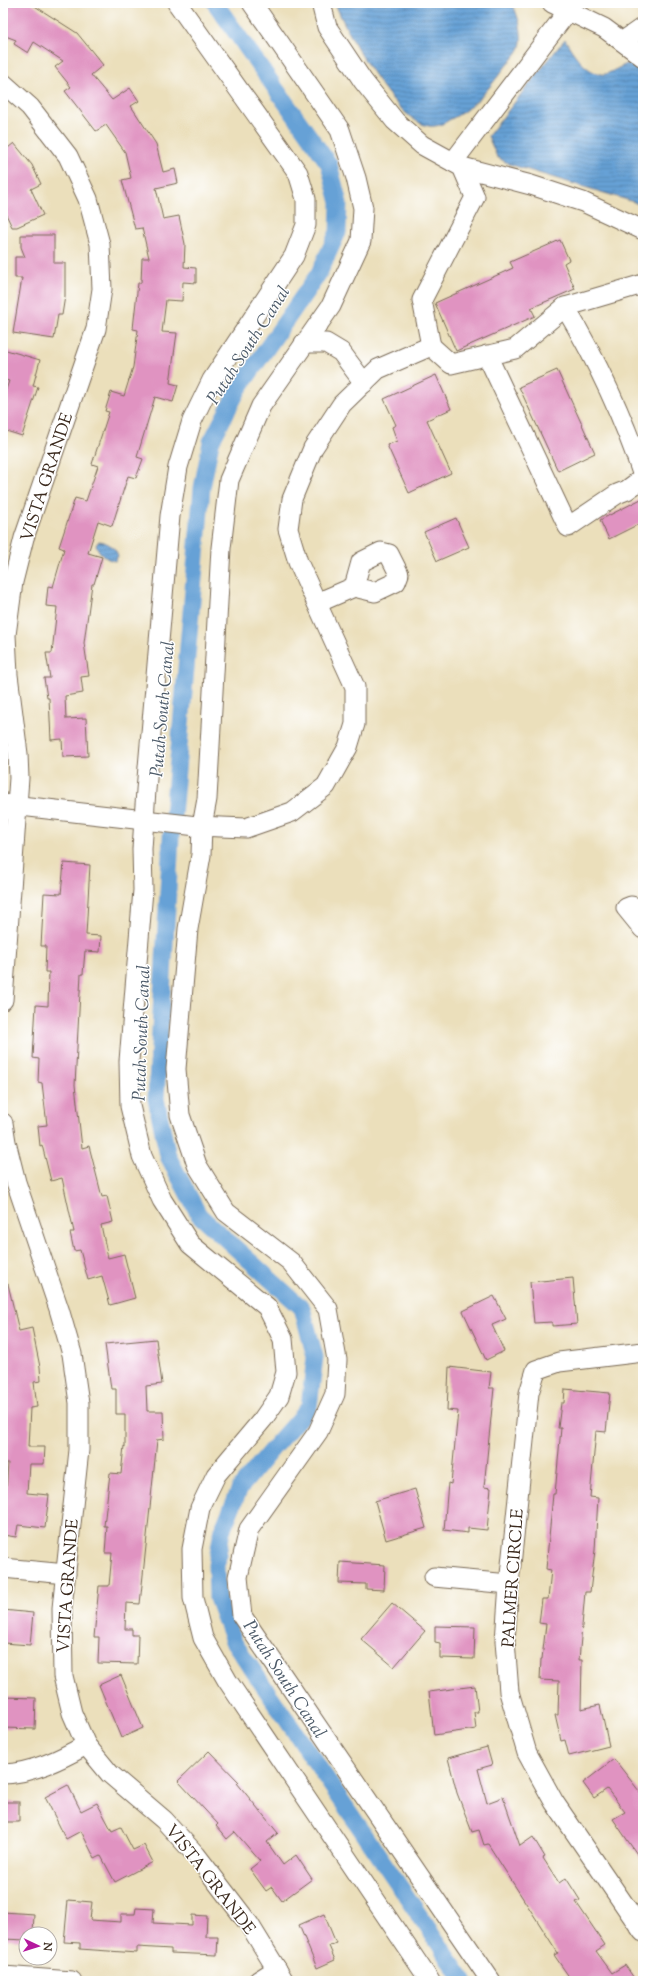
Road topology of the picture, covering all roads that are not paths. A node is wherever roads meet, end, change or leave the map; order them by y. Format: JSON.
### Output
{"nodes":[{"id":1,"x":176,"y":3,"type":"edge"},
{"id":2,"x":252,"y":3,"type":"edge"},
{"id":3,"x":321,"y":3,"type":"edge"},
{"id":4,"x":560,"y":7,"type":"edge"},
{"id":5,"x":643,"y":27,"type":"edge"},
{"id":6,"x":623,"y":41,"type":"junction"},
{"id":7,"x":643,"y":57,"type":"edge"},
{"id":8,"x":3,"y":83,"type":"edge"},
{"id":9,"x":457,"y":165,"type":"junction"},
{"id":10,"x":643,"y":230,"type":"edge"},
{"id":11,"x":643,"y":284,"type":"edge"},
{"id":12,"x":565,"y":307,"type":"junction"},
{"id":13,"x":304,"y":343,"type":"junction"},
{"id":14,"x":431,"y":346,"type":"junction"},
{"id":15,"x":487,"y":355,"type":"junction"},
{"id":16,"x":364,"y":383,"type":"junction"},
{"id":17,"x":643,"y":477,"type":"edge"},
{"id":18,"x":354,"y":587,"type":"dead end"},
{"id":19,"x":317,"y":603,"type":"junction"},
{"id":20,"x":10,"y":805,"type":"edge"},
{"id":21,"x":148,"y":821,"type":"junction"},
{"id":22,"x":200,"y":826,"type":"junction"},
{"id":23,"x":643,"y":909,"type":"edge"},
{"id":24,"x":643,"y":929,"type":"edge"},
{"id":25,"x":3,"y":995,"type":"edge"},
{"id":26,"x":3,"y":1123,"type":"edge"},
{"id":27,"x":643,"y":1352,"type":"edge"},
{"id":28,"x":3,"y":1568,"type":"edge"},
{"id":29,"x":66,"y":1574,"type":"junction"},
{"id":30,"x":434,"y":1577,"type":"dead end"},
{"id":31,"x":509,"y":1584,"type":"junction"},
{"id":32,"x":86,"y":1745,"type":"junction"},
{"id":33,"x":3,"y":1774,"type":"edge"},
{"id":34,"x":643,"y":1932,"type":"edge"},
{"id":35,"x":281,"y":1975,"type":"edge"},
{"id":36,"x":3,"y":1976,"type":"edge"},
{"id":37,"x":72,"y":1981,"type":"edge"},
{"id":38,"x":258,"y":1981,"type":"edge"},
{"id":39,"x":430,"y":1981,"type":"edge"},
{"id":40,"x":491,"y":1981,"type":"edge"}],
"edges":[{"from":1,"to":21,"type":"street"},
{"from":2,"to":13,"type":"street"},
{"from":3,"to":9,"type":"street"},
{"from":4,"to":6,"type":"street"},
{"from":4,"to":9,"type":"street"},
{"from":5,"to":6,"type":"street"},
{"from":6,"to":7,"type":"street"},
{"from":8,"to":20,"type":"street","name":"VISTA GRANDE"},
{"from":9,"to":10,"type":"street"},
{"from":9,"to":14,"type":"street"},
{"from":11,"to":12,"type":"street"},
{"from":12,"to":15,"type":"street"},
{"from":12,"to":17,"type":"street"},
{"from":13,"to":16,"type":"street"},
{"from":13,"to":22,"type":"street"},
{"from":14,"to":15,"type":"street"},
{"from":14,"to":16,"type":"street"},
{"from":15,"to":17,"type":"street"},
{"from":16,"to":19,"type":"street"},
{"from":18,"to":19,"type":"street"},
{"from":19,"to":22,"type":"street"},
{"from":20,"to":21,"type":"street"},
{"from":20,"to":25,"type":"street","name":"VISTA GRANDE"},
{"from":21,"to":22,"type":"street"},
{"from":21,"to":39,"type":"street"},
{"from":22,"to":40,"type":"street"},
{"from":23,"to":24,"type":"street"},
{"from":26,"to":29,"type":"street","name":"VISTA GRANDE"},
{"from":27,"to":31,"type":"street","name":"PALMER CIRCLE"},
{"from":28,"to":29,"type":"street"},
{"from":29,"to":32,"type":"street","name":"VISTA GRANDE"},
{"from":30,"to":31,"type":"street"},
{"from":31,"to":34,"type":"street","name":"PALMER CIRCLE"},
{"from":32,"to":33,"type":"street"},
{"from":32,"to":35,"type":"street","name":"VISTA GRANDE"},
{"from":35,"to":38,"type":"street"},
{"from":36,"to":37,"type":"street"}]}
